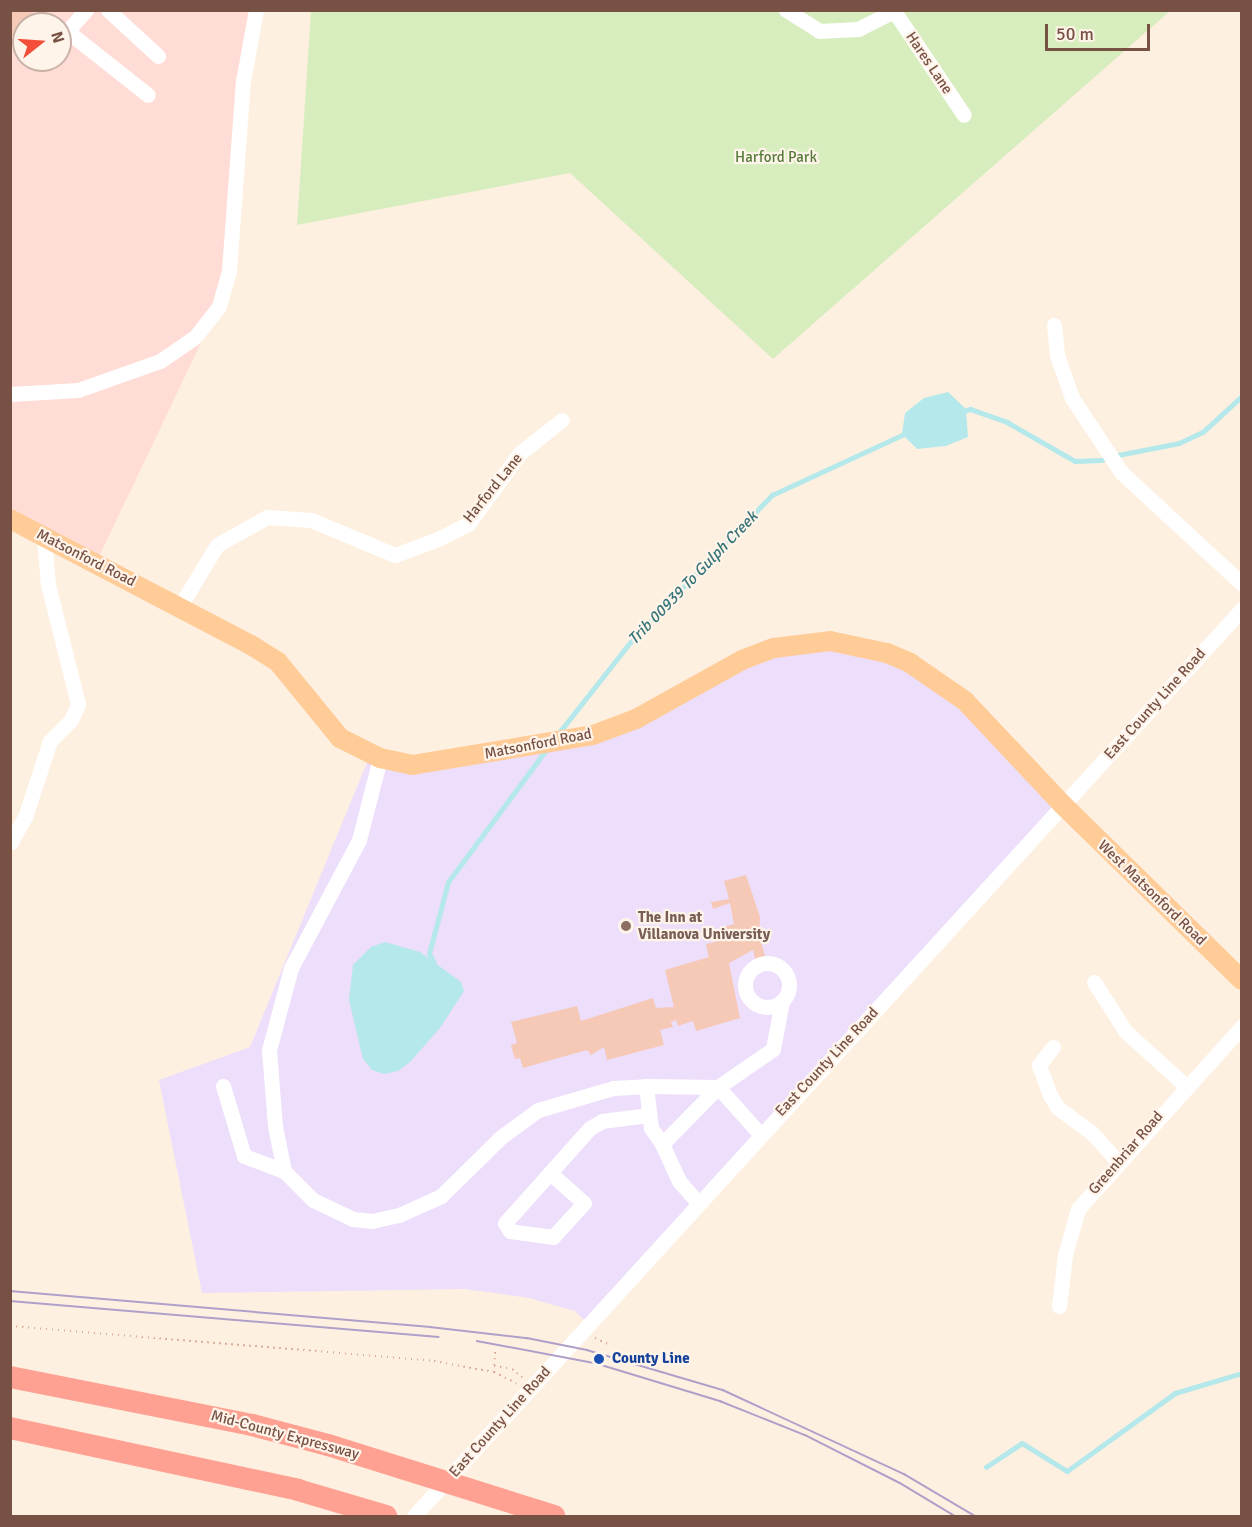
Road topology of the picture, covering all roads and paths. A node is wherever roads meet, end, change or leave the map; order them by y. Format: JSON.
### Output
{"nodes":[{"id":1,"x":86,"y":10,"type":"edge"},
{"id":2,"x":108,"y":10,"type":"edge"},
{"id":3,"x":256,"y":10,"type":"edge"},
{"id":4,"x":786,"y":10,"type":"edge"},
{"id":5,"x":895,"y":11,"type":"edge"},
{"id":6,"x":72,"y":26,"type":"edge"},
{"id":7,"x":72,"y":41,"type":"edge"},
{"id":8,"x":158,"y":56,"type":"dead end"},
{"id":9,"x":148,"y":95,"type":"dead end"},
{"id":10,"x":964,"y":115,"type":"dead end"},
{"id":11,"x":1054,"y":325,"type":"dead end"},
{"id":12,"x":10,"y":394,"type":"edge"},
{"id":13,"x":562,"y":420,"type":"dead end"},
{"id":14,"x":10,"y":519,"type":"edge"},
{"id":15,"x":44,"y":537,"type":"junction"},
{"id":16,"x":1242,"y":584,"type":"edge"},
{"id":17,"x":180,"y":606,"type":"junction"},
{"id":18,"x":1242,"y":609,"type":"edge"},
{"id":19,"x":380,"y":758,"type":"junction"},
{"id":20,"x":1063,"y":806,"type":"junction"},
{"id":21,"x":11,"y":842,"type":"edge"},
{"id":22,"x":1242,"y":980,"type":"edge"},
{"id":23,"x":1094,"y":982,"type":"dead end"},
{"id":24,"x":782,"y":1001,"type":"dead end"},
{"id":25,"x":1242,"y":1026,"type":"edge"},
{"id":26,"x":1053,"y":1047,"type":"dead end"},
{"id":27,"x":1185,"y":1084,"type":"junction"},
{"id":28,"x":223,"y":1086,"type":"dead end"},
{"id":29,"x":646,"y":1086,"type":"junction"},
{"id":30,"x":718,"y":1087,"type":"junction"},
{"id":31,"x":648,"y":1115,"type":"junction"},
{"id":32,"x":760,"y":1134,"type":"junction"},
{"id":33,"x":662,"y":1144,"type":"junction"},
{"id":34,"x":1118,"y":1162,"type":"junction"},
{"id":35,"x":284,"y":1171,"type":"junction"},
{"id":36,"x":550,"y":1173,"type":"junction"},
{"id":37,"x":698,"y":1203,"type":"junction"},
{"id":38,"x":1059,"y":1306,"type":"dead end"},
{"id":39,"x":10,"y":1326,"type":"edge"},
{"id":40,"x":589,"y":1331,"type":"junction"},
{"id":41,"x":610,"y":1345,"type":"dead end"},
{"id":42,"x":495,"y":1352,"type":"dead end"},
{"id":43,"x":10,"y":1377,"type":"edge"},
{"id":44,"x":534,"y":1384,"type":"junction"},
{"id":45,"x":10,"y":1428,"type":"edge"},
{"id":46,"x":386,"y":1516,"type":"edge"},
{"id":47,"x":414,"y":1516,"type":"edge"},
{"id":48,"x":554,"y":1516,"type":"edge"}],
"edges":[{"from":1,"to":6,"type":"street"},
{"from":2,"to":8,"type":"street"},
{"from":3,"to":12,"type":"street"},
{"from":4,"to":5,"type":"street","name":"Hares Lane"},
{"from":5,"to":10,"type":"street","name":"Hares Lane"},
{"from":7,"to":9,"type":"street"},
{"from":11,"to":16,"type":"street"},
{"from":13,"to":17,"type":"street","name":"Harford Lane"},
{"from":14,"to":15,"type":"main road","name":"Matsonford Road"},
{"from":15,"to":17,"type":"main road","name":"Matsonford Road"},
{"from":15,"to":21,"type":"street"},
{"from":17,"to":19,"type":"main road","name":"Matsonford Road"},
{"from":18,"to":20,"type":"street","name":"East County Line Road"},
{"from":19,"to":20,"type":"main road","name":"Matsonford Road"},
{"from":19,"to":35,"type":"street"},
{"from":20,"to":22,"type":"main road","name":"West Matsonford Road"},
{"from":20,"to":32,"type":"street","name":"East County Line Road"},
{"from":23,"to":27,"type":"street"},
{"from":24,"to":30,"type":"street"},
{"from":25,"to":27,"type":"street","name":"Greenbriar Road"},
{"from":26,"to":34,"type":"street"},
{"from":27,"to":34,"type":"street","name":"Greenbriar Road"},
{"from":28,"to":35,"type":"street"},
{"from":29,"to":30,"type":"street"},
{"from":29,"to":31,"type":"street"},
{"from":29,"to":35,"type":"street"},
{"from":30,"to":32,"type":"street"},
{"from":30,"to":33,"type":"street"},
{"from":31,"to":33,"type":"street"},
{"from":31,"to":36,"type":"street"},
{"from":32,"to":37,"type":"street","name":"East County Line Road"},
{"from":33,"to":37,"type":"street"},
{"from":34,"to":38,"type":"street","name":"Greenbriar Road"},
{"from":36,"to":36,"type":"street"},
{"from":37,"to":40,"type":"street","name":"East County Line Road"},
{"from":39,"to":44,"type":"path"},
{"from":40,"to":41,"type":"path"},
{"from":40,"to":44,"type":"street","name":"East County Line Road"},
{"from":42,"to":44,"type":"path"},
{"from":43,"to":48,"type":"highway","name":"Mid-County Expressway"},
{"from":44,"to":47,"type":"street","name":"East County Line Road"},
{"from":45,"to":46,"type":"highway"}]}
